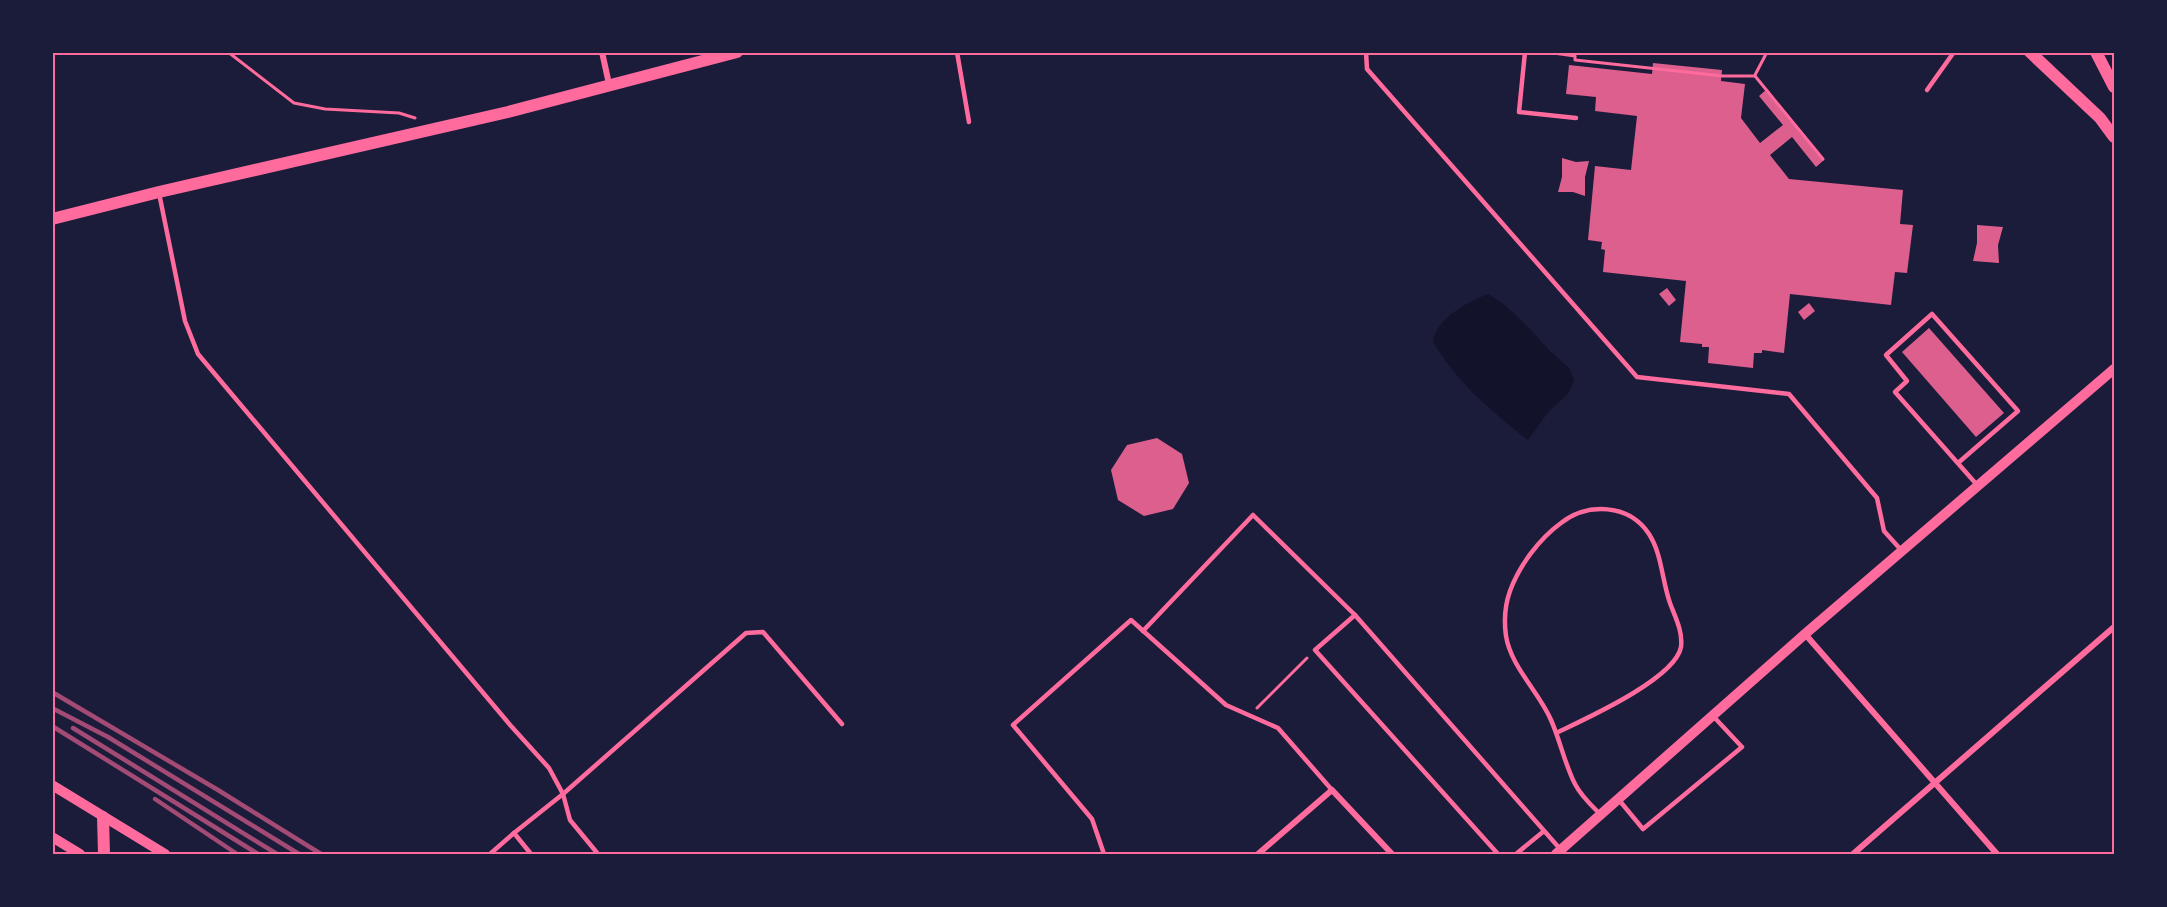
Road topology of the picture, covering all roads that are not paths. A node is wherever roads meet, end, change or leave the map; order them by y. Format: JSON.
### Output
{"nodes":[{"id":1,"x":602,"y":52,"type":"edge"},
{"id":2,"x":737,"y":52,"type":"edge"},
{"id":3,"x":957,"y":52,"type":"edge"},
{"id":4,"x":1366,"y":52,"type":"edge"},
{"id":5,"x":1525,"y":52,"type":"edge"},
{"id":6,"x":1954,"y":52,"type":"edge"},
{"id":7,"x":2030,"y":52,"type":"edge"},
{"id":8,"x":2096,"y":52,"type":"edge"},
{"id":9,"x":609,"y":84,"type":"junction"},
{"id":10,"x":2115,"y":87,"type":"edge"},
{"id":11,"x":1927,"y":90,"type":"dead end"},
{"id":12,"x":1576,"y":118,"type":"dead end"},
{"id":13,"x":969,"y":122,"type":"dead end"},
{"id":14,"x":2115,"y":137,"type":"edge"},
{"id":15,"x":159,"y":192,"type":"junction"},
{"id":16,"x":52,"y":219,"type":"edge"},
{"id":17,"x":2115,"y":369,"type":"edge"},
{"id":18,"x":1958,"y":464,"type":"junction"},
{"id":19,"x":1978,"y":486,"type":"junction"},
{"id":20,"x":1902,"y":551,"type":"junction"},
{"id":21,"x":1355,"y":615,"type":"junction"},
{"id":22,"x":2115,"y":627,"type":"edge"},
{"id":23,"x":1143,"y":631,"type":"junction"},
{"id":24,"x":1805,"y":634,"type":"junction"},
{"id":25,"x":1713,"y":716,"type":"junction"},
{"id":26,"x":842,"y":724,"type":"dead end"},
{"id":27,"x":1556,"y":733,"type":"junction"},
{"id":28,"x":1935,"y":783,"type":"junction"},
{"id":29,"x":52,"y":785,"type":"edge"},
{"id":30,"x":1332,"y":790,"type":"junction"},
{"id":31,"x":563,"y":794,"type":"junction"},
{"id":32,"x":1618,"y":800,"type":"junction"},
{"id":33,"x":1601,"y":815,"type":"junction"},
{"id":34,"x":103,"y":816,"type":"junction"},
{"id":35,"x":1544,"y":831,"type":"junction"},
{"id":36,"x":514,"y":833,"type":"junction"},
{"id":37,"x":52,"y":837,"type":"edge"},
{"id":38,"x":1558,"y":852,"type":"edge"},
{"id":39,"x":80,"y":855,"type":"edge"},
{"id":40,"x":104,"y":855,"type":"edge"},
{"id":41,"x":165,"y":855,"type":"edge"},
{"id":42,"x":490,"y":855,"type":"edge"},
{"id":43,"x":531,"y":855,"type":"edge"},
{"id":44,"x":598,"y":855,"type":"edge"},
{"id":45,"x":1104,"y":855,"type":"edge"},
{"id":46,"x":1258,"y":855,"type":"edge"},
{"id":47,"x":1392,"y":855,"type":"edge"},
{"id":48,"x":1498,"y":855,"type":"edge"},
{"id":49,"x":1516,"y":855,"type":"edge"},
{"id":50,"x":1853,"y":855,"type":"edge"},
{"id":51,"x":1997,"y":855,"type":"edge"}],
"edges":[{"from":1,"to":9,"type":"street"},
{"from":2,"to":9,"type":"main road"},
{"from":3,"to":13,"type":"lane"},
{"from":4,"to":20,"type":"lane"},
{"from":5,"to":12,"type":"lane"},
{"from":6,"to":11,"type":"lane"},
{"from":7,"to":14,"type":"main road"},
{"from":8,"to":10,"type":"main road"},
{"from":9,"to":15,"type":"main road"},
{"from":15,"to":16,"type":"main road"},
{"from":15,"to":31,"type":"lane"},
{"from":17,"to":19,"type":"street"},
{"from":18,"to":18,"type":"lane"},
{"from":18,"to":19,"type":"lane"},
{"from":19,"to":20,"type":"street"},
{"from":20,"to":24,"type":"street"},
{"from":21,"to":23,"type":"lane"},
{"from":21,"to":35,"type":"lane"},
{"from":21,"to":48,"type":"lane"},
{"from":22,"to":28,"type":"street"},
{"from":23,"to":30,"type":"lane"},
{"from":23,"to":45,"type":"lane"},
{"from":24,"to":25,"type":"street"},
{"from":24,"to":28,"type":"street"},
{"from":25,"to":32,"type":"street"},
{"from":25,"to":32,"type":"lane"},
{"from":26,"to":31,"type":"lane"},
{"from":27,"to":27,"type":"lane"},
{"from":27,"to":33,"type":"lane"},
{"from":28,"to":50,"type":"street"},
{"from":28,"to":51,"type":"street"},
{"from":29,"to":34,"type":"street"},
{"from":30,"to":46,"type":"street"},
{"from":30,"to":47,"type":"street"},
{"from":31,"to":36,"type":"lane"},
{"from":31,"to":44,"type":"lane"},
{"from":32,"to":33,"type":"street"},
{"from":33,"to":38,"type":"street"},
{"from":34,"to":40,"type":"main road"},
{"from":34,"to":41,"type":"street"},
{"from":35,"to":38,"type":"lane"},
{"from":35,"to":49,"type":"lane"},
{"from":36,"to":42,"type":"lane"},
{"from":36,"to":43,"type":"lane"},
{"from":37,"to":39,"type":"street"}]}
